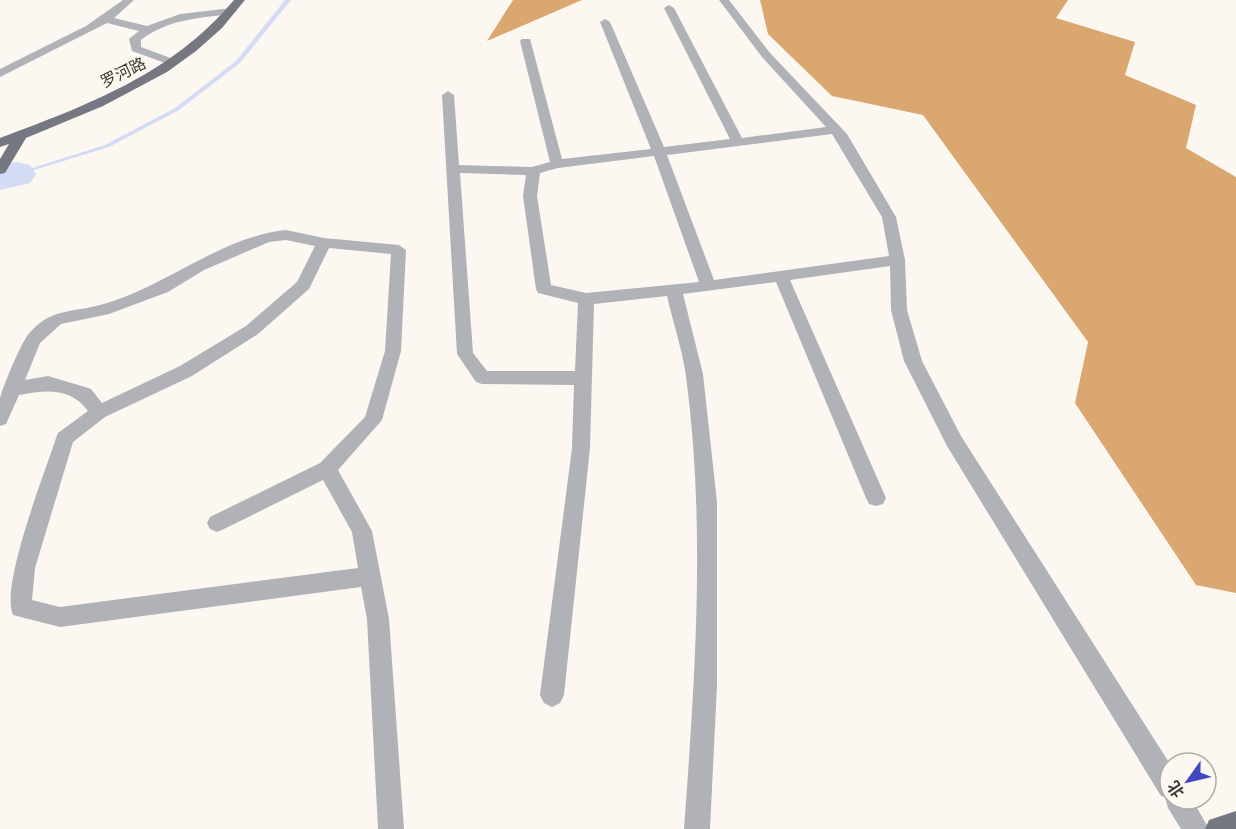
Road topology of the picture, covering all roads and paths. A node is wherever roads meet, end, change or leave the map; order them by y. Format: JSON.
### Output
{"nodes":[{"id":1,"x":129,"y":0,"type":"edge"},
{"id":2,"x":240,"y":0,"type":"edge"},
{"id":3,"x":724,"y":0,"type":"edge"},
{"id":4,"x":669,"y":9,"type":"dead end"},
{"id":5,"x":232,"y":11,"type":"junction"},
{"id":6,"x":105,"y":19,"type":"junction"},
{"id":7,"x":605,"y":22,"type":"dead end"},
{"id":8,"x":146,"y":29,"type":"junction"},
{"id":9,"x":526,"y":40,"type":"dead end"},
{"id":10,"x":172,"y":62,"type":"junction"},
{"id":11,"x":0,"y":72,"type":"edge"},
{"id":12,"x":448,"y":95,"type":"dead end"},
{"id":13,"x":836,"y":130,"type":"junction"},
{"id":14,"x":21,"y":135,"type":"junction"},
{"id":15,"x":738,"y":142,"type":"junction"},
{"id":16,"x":0,"y":143,"type":"edge"},
{"id":17,"x":659,"y":152,"type":"junction"},
{"id":18,"x":558,"y":164,"type":"junction"},
{"id":19,"x":453,"y":169,"type":"junction"},
{"id":20,"x":0,"y":170,"type":"edge"},
{"id":21,"x":533,"y":171,"type":"junction"},
{"id":22,"x":324,"y":243,"type":"junction"},
{"id":23,"x":897,"y":261,"type":"junction"},
{"id":24,"x":781,"y":276,"type":"junction"},
{"id":25,"x":708,"y":286,"type":"junction"},
{"id":26,"x":674,"y":290,"type":"junction"},
{"id":27,"x":586,"y":299,"type":"junction"},
{"id":28,"x":583,"y":378,"type":"junction"},
{"id":29,"x":12,"y":389,"type":"junction"},
{"id":30,"x":99,"y":412,"type":"junction"},
{"id":31,"x":0,"y":419,"type":"edge"},
{"id":32,"x":327,"y":470,"type":"junction"},
{"id":33,"x":876,"y":498,"type":"dead end"},
{"id":34,"x":217,"y":523,"type":"dead end"},
{"id":35,"x":370,"y":576,"type":"junction"},
{"id":36,"x":552,"y":695,"type":"dead end"},
{"id":37,"x":1158,"y":768,"type":"edge"},
{"id":38,"x":1185,"y":811,"type":"edge"},
{"id":39,"x":1236,"y":824,"type":"edge"},
{"id":40,"x":391,"y":829,"type":"edge"},
{"id":41,"x":697,"y":829,"type":"edge"},
{"id":42,"x":1196,"y":829,"type":"edge"},
{"id":43,"x":1218,"y":829,"type":"edge"}],
"edges":[{"from":1,"to":6,"type":"lane"},
{"from":2,"to":5,"type":"main road","name":"罗河路"},
{"from":3,"to":13,"type":"lane"},
{"from":4,"to":15,"type":"lane"},
{"from":5,"to":8,"type":"lane"},
{"from":5,"to":10,"type":"main road","name":"罗河路"},
{"from":6,"to":8,"type":"lane"},
{"from":6,"to":11,"type":"lane"},
{"from":7,"to":17,"type":"lane"},
{"from":8,"to":10,"type":"lane"},
{"from":9,"to":18,"type":"lane"},
{"from":10,"to":14,"type":"main road","name":"罗河路"},
{"from":12,"to":19,"type":"lane"},
{"from":13,"to":15,"type":"lane"},
{"from":13,"to":23,"type":"lane"},
{"from":14,"to":16,"type":"main road","name":"罗河路"},
{"from":14,"to":20,"type":"main road"},
{"from":15,"to":17,"type":"lane"},
{"from":17,"to":18,"type":"lane"},
{"from":17,"to":25,"type":"lane"},
{"from":18,"to":21,"type":"lane"},
{"from":19,"to":21,"type":"lane"},
{"from":19,"to":28,"type":"lane"},
{"from":21,"to":27,"type":"lane"},
{"from":22,"to":29,"type":"lane"},
{"from":22,"to":30,"type":"lane"},
{"from":22,"to":32,"type":"lane"},
{"from":23,"to":24,"type":"lane"},
{"from":23,"to":37,"type":"lane"},
{"from":24,"to":25,"type":"lane"},
{"from":24,"to":33,"type":"lane"},
{"from":25,"to":26,"type":"lane"},
{"from":26,"to":27,"type":"lane"},
{"from":26,"to":41,"type":"lane"},
{"from":27,"to":28,"type":"lane"},
{"from":28,"to":36,"type":"lane"},
{"from":29,"to":30,"type":"lane"},
{"from":29,"to":31,"type":"lane"},
{"from":30,"to":35,"type":"lane"},
{"from":32,"to":34,"type":"lane"},
{"from":32,"to":35,"type":"lane"},
{"from":35,"to":40,"type":"lane"},
{"from":38,"to":42,"type":"lane"},
{"from":39,"to":43,"type":"main road"}]}
